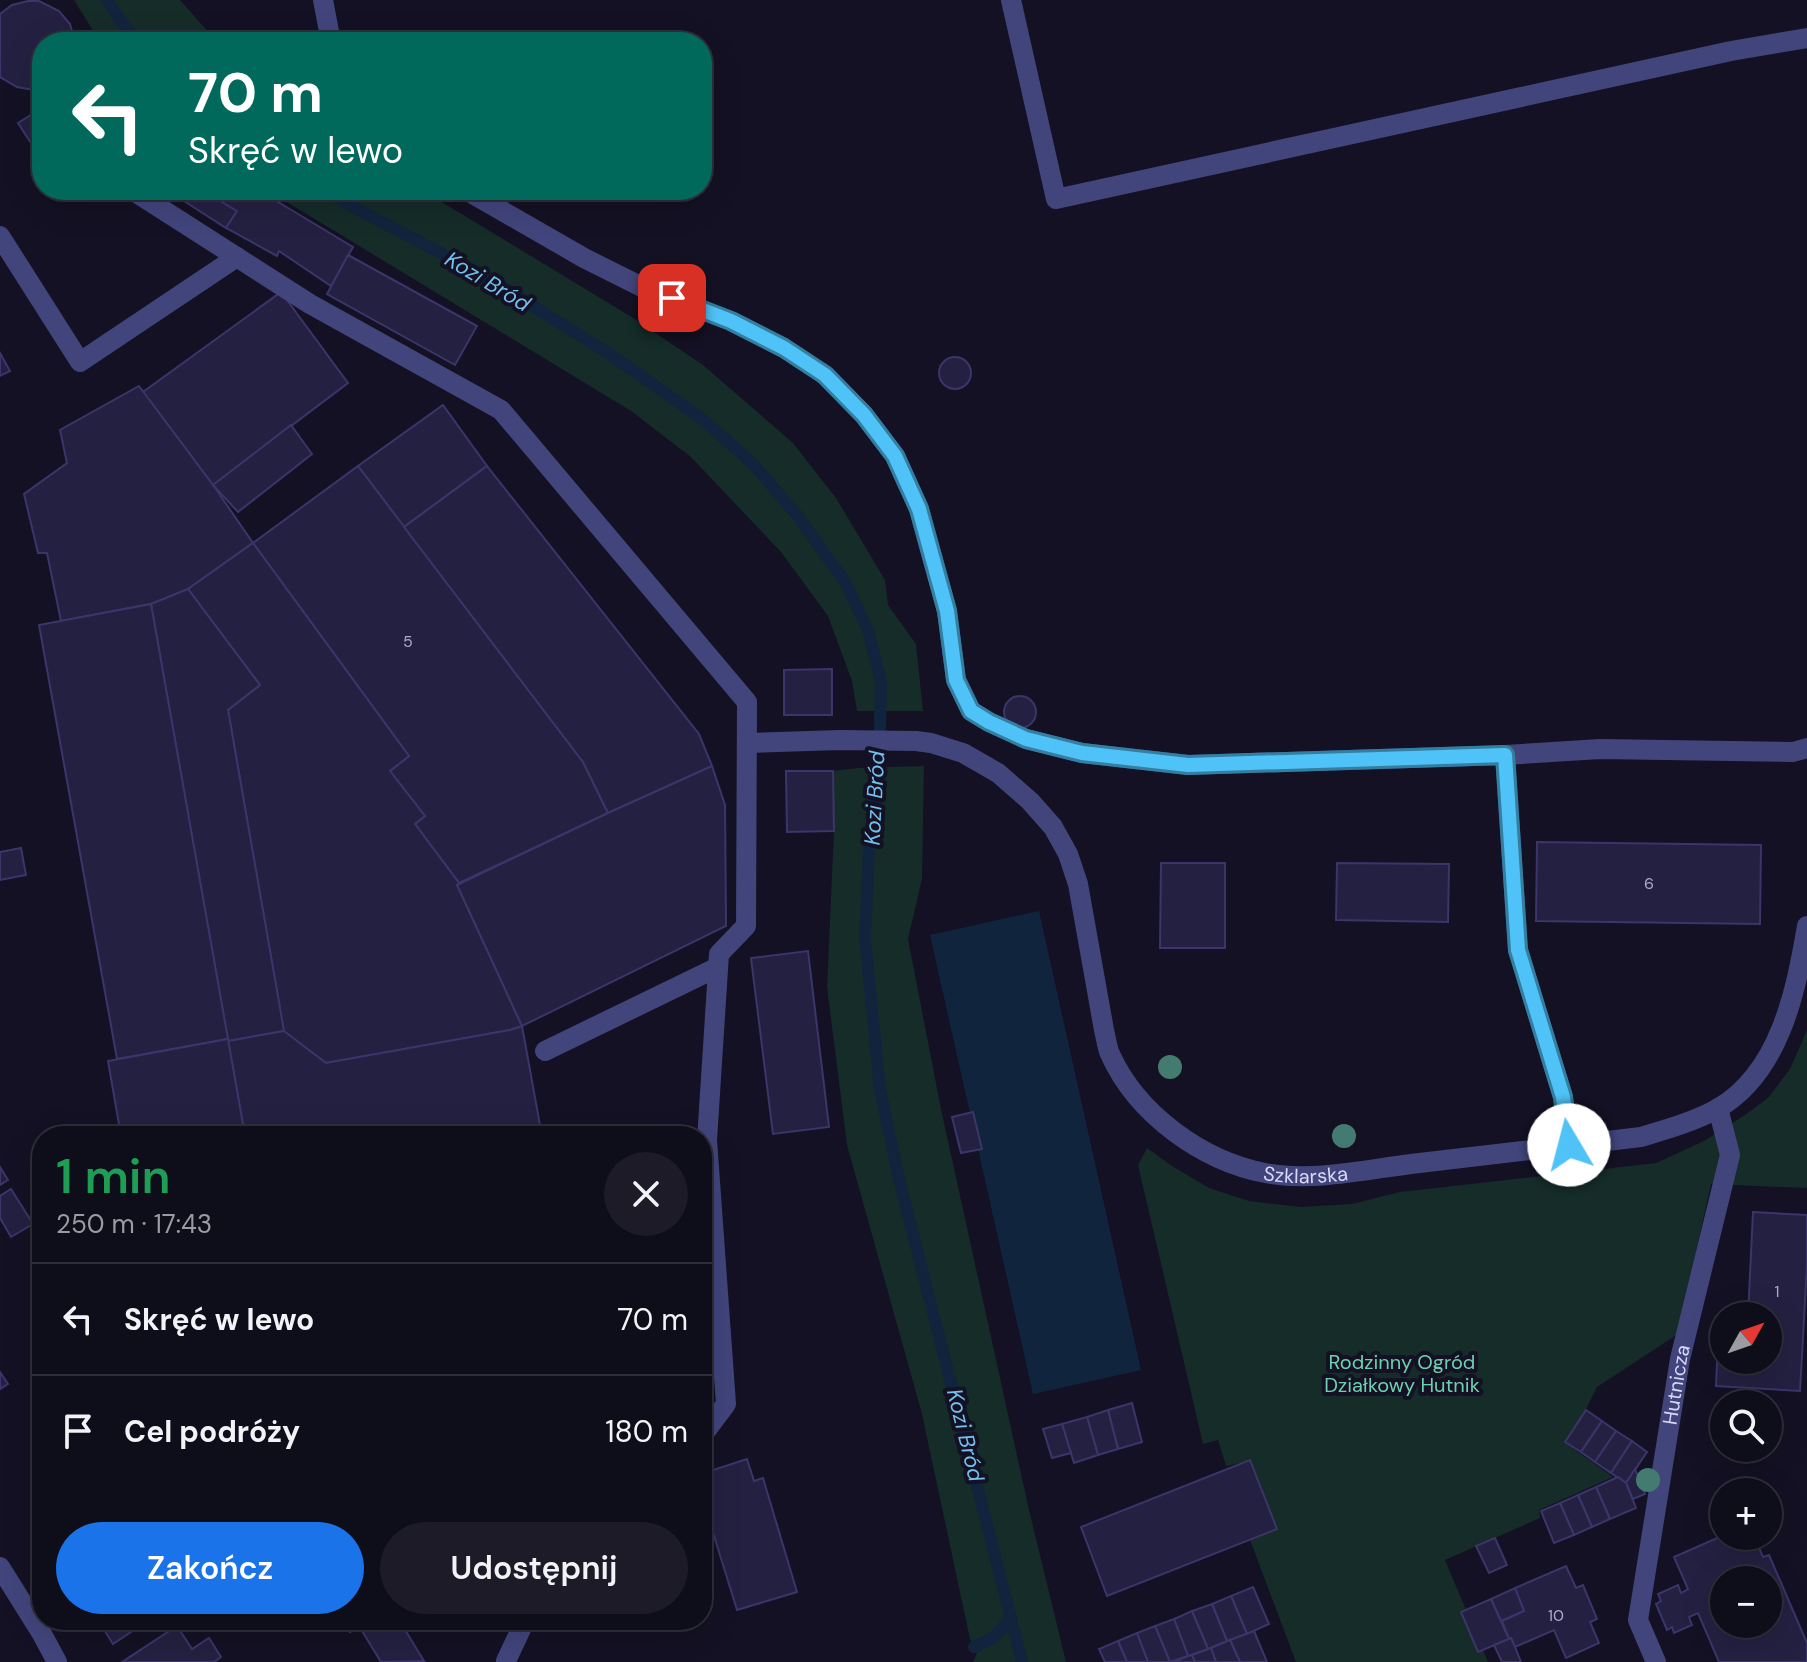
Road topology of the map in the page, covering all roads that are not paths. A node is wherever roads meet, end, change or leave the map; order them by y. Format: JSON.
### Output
{"nodes":[{"id":1,"x":323,"y":0,"type":"edge"},
{"id":2,"x":1011,"y":0,"type":"edge"},
{"id":3,"x":329,"y":32,"type":"edge"},
{"id":4,"x":1807,"y":38,"type":"edge"},
{"id":5,"x":148,"y":200,"type":"edge"},
{"id":6,"x":484,"y":200,"type":"edge"},
{"id":7,"x":0,"y":236,"type":"edge"},
{"id":8,"x":237,"y":257,"type":"junction"},
{"id":9,"x":747,"y":743,"type":"junction"},
{"id":10,"x":1807,"y":748,"type":"edge"},
{"id":11,"x":1505,"y":755,"type":"junction"},
{"id":12,"x":1807,"y":926,"type":"edge"},
{"id":13,"x":718,"y":967,"type":"junction"},
{"id":14,"x":545,"y":1051,"type":"dead end"},
{"id":15,"x":1718,"y":1108,"type":"junction"},
{"id":16,"x":708,"y":1126,"type":"edge"},
{"id":17,"x":1569,"y":1145,"type":"junction"},
{"id":18,"x":712,"y":1209,"type":"edge"},
{"id":19,"x":712,"y":1423,"type":"edge"},
{"id":20,"x":0,"y":1567,"type":"edge"},
{"id":21,"x":32,"y":1618,"type":"edge"},
{"id":22,"x":39,"y":1630,"type":"edge"},
{"id":23,"x":521,"y":1630,"type":"edge"},
{"id":24,"x":511,"y":1661,"type":"edge"},
{"id":25,"x":57,"y":1662,"type":"edge"},
{"id":26,"x":1656,"y":1662,"type":"edge"}],
"edges":[{"from":1,"to":3,"type":"street"},
{"from":2,"to":4,"type":"street"},
{"from":5,"to":8,"type":"street"},
{"from":6,"to":11,"type":"street"},
{"from":7,"to":8,"type":"street"},
{"from":8,"to":9,"type":"street"},
{"from":9,"to":13,"type":"street"},
{"from":9,"to":17,"type":"street","name":"Szklarska"},
{"from":10,"to":11,"type":"street"},
{"from":11,"to":17,"type":"street"},
{"from":12,"to":15,"type":"street","name":"Szklarska"},
{"from":13,"to":14,"type":"street"},
{"from":13,"to":16,"type":"street"},
{"from":15,"to":17,"type":"street","name":"Szklarska"},
{"from":15,"to":26,"type":"street","name":"Hutnicza"},
{"from":18,"to":19,"type":"street"},
{"from":20,"to":21,"type":"street"},
{"from":22,"to":25,"type":"street"},
{"from":23,"to":24,"type":"street"}]}
